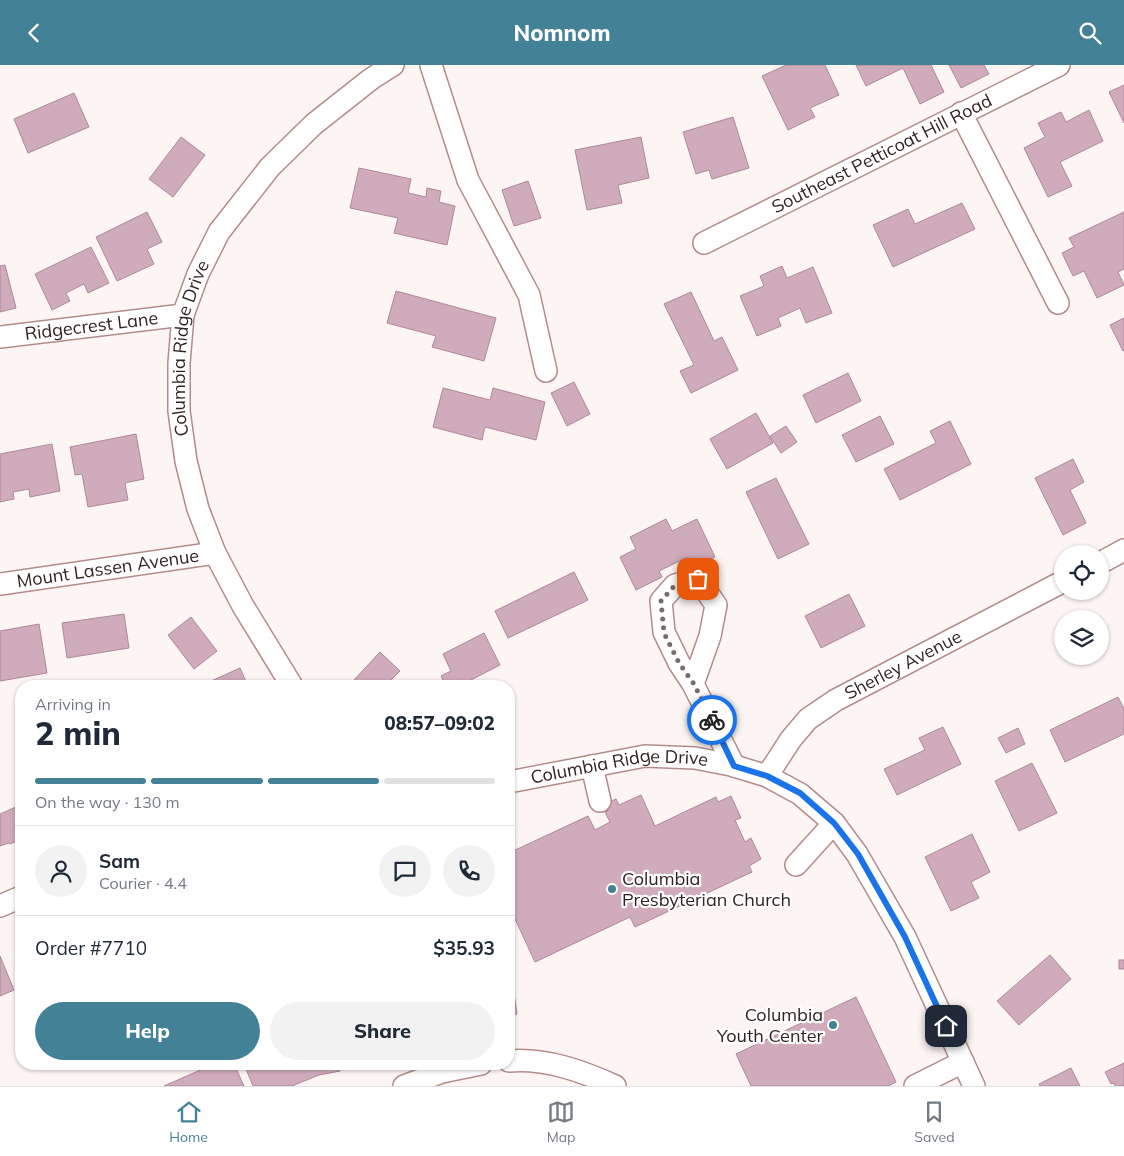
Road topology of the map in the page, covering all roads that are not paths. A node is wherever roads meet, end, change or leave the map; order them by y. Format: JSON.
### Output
{"nodes":[{"id":1,"x":393,"y":65,"type":"edge"},
{"id":2,"x":431,"y":65,"type":"edge"},
{"id":3,"x":1059,"y":65,"type":"edge"},
{"id":4,"x":961,"y":113,"type":"junction"},
{"id":5,"x":704,"y":243,"type":"dead end"},
{"id":6,"x":1058,"y":303,"type":"dead end"},
{"id":7,"x":183,"y":315,"type":"junction"},
{"id":8,"x":0,"y":337,"type":"edge"},
{"id":9,"x":546,"y":371,"type":"dead end"},
{"id":10,"x":1124,"y":550,"type":"edge"},
{"id":11,"x":214,"y":553,"type":"junction"},
{"id":12,"x":1109,"y":558,"type":"edge"},
{"id":13,"x":0,"y":584,"type":"edge"},
{"id":14,"x":1054,"y":586,"type":"edge"},
{"id":15,"x":288,"y":680,"type":"edge"},
{"id":16,"x":694,"y":684,"type":"dead end"},
{"id":17,"x":592,"y":766,"type":"junction"},
{"id":18,"x":734,"y":766,"type":"junction"},
{"id":19,"x":767,"y":776,"type":"junction"},
{"id":20,"x":515,"y":781,"type":"edge"},
{"id":21,"x":600,"y":801,"type":"dead end"},
{"id":22,"x":834,"y":823,"type":"junction"},
{"id":23,"x":796,"y":865,"type":"dead end"},
{"id":24,"x":15,"y":900,"type":"edge"},
{"id":25,"x":0,"y":906,"type":"edge"},
{"id":26,"x":515,"y":1060,"type":"edge"},
{"id":27,"x":963,"y":1062,"type":"junction"},
{"id":28,"x":455,"y":1070,"type":"edge"},
{"id":29,"x":404,"y":1086,"type":"edge"},
{"id":30,"x":615,"y":1086,"type":"edge"},
{"id":31,"x":914,"y":1086,"type":"edge"},
{"id":32,"x":974,"y":1086,"type":"edge"}],
"edges":[{"from":1,"to":7,"type":"street","name":"Columbia Ridge Drive"},
{"from":2,"to":9,"type":"street"},
{"from":3,"to":4,"type":"street","name":"Southeast Petticoat Hill Road"},
{"from":4,"to":5,"type":"street","name":"Southeast Petticoat Hill Road"},
{"from":4,"to":6,"type":"street"},
{"from":7,"to":8,"type":"street","name":"Ridgecrest Lane"},
{"from":7,"to":11,"type":"street","name":"Columbia Ridge Drive"},
{"from":10,"to":12,"type":"street"},
{"from":11,"to":13,"type":"street","name":"Mount Lassen Avenue"},
{"from":11,"to":15,"type":"street","name":"Columbia Ridge Drive"},
{"from":14,"to":19,"type":"street","name":"Sherley Avenue"},
{"from":16,"to":18,"type":"street"},
{"from":17,"to":18,"type":"street","name":"Columbia Ridge Drive"},
{"from":17,"to":20,"type":"street","name":"Columbia Ridge Drive"},
{"from":17,"to":21,"type":"street"},
{"from":18,"to":19,"type":"street","name":"Columbia Ridge Drive"},
{"from":19,"to":22,"type":"street","name":"Columbia Ridge Drive"},
{"from":22,"to":23,"type":"street"},
{"from":22,"to":27,"type":"street","name":"Columbia Ridge Drive"},
{"from":24,"to":25,"type":"street"},
{"from":26,"to":30,"type":"street"},
{"from":27,"to":31,"type":"street"},
{"from":27,"to":32,"type":"street","name":"Columbia Ridge Drive"},
{"from":28,"to":29,"type":"street"}]}
